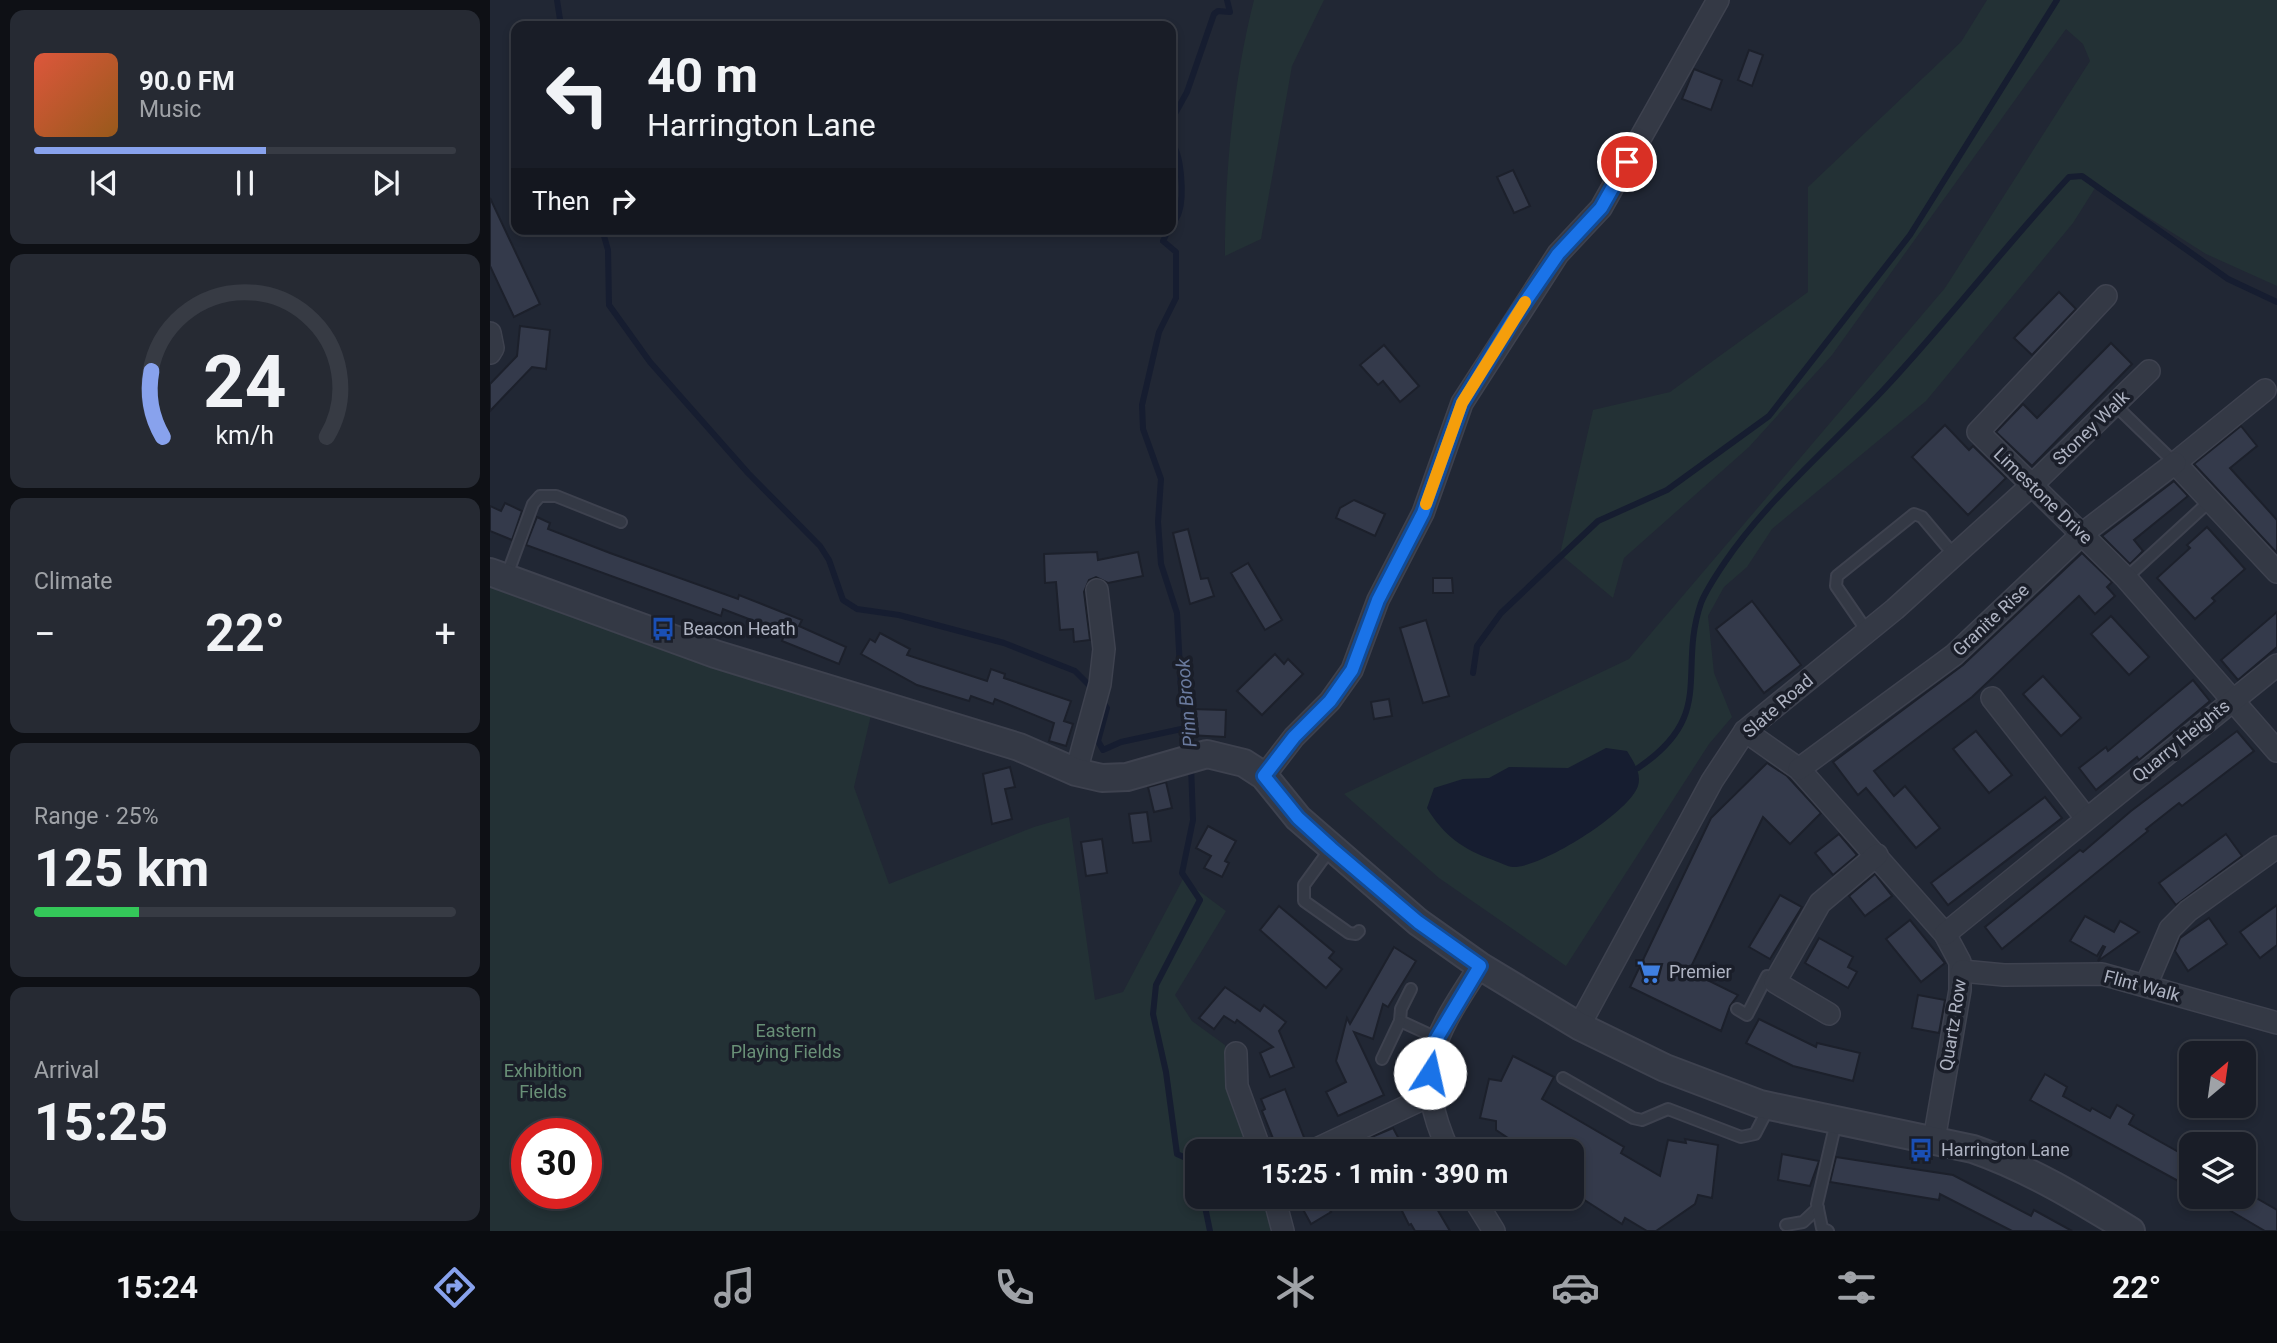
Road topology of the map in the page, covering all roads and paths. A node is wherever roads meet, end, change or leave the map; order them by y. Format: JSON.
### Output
{"nodes":[{"id":1,"x":1718,"y":0,"type":"edge"},
{"id":2,"x":2106,"y":296,"type":"dead end"},
{"id":3,"x":490,"y":333,"type":"edge"},
{"id":4,"x":490,"y":353,"type":"edge"},
{"id":5,"x":2149,"y":371,"type":"dead end"},
{"id":6,"x":2265,"y":390,"type":"dead end"},
{"id":7,"x":2115,"y":404,"type":"junction"},
{"id":8,"x":2175,"y":463,"type":"junction"},
{"id":9,"x":2032,"y":485,"type":"junction"},
{"id":10,"x":2211,"y":500,"type":"junction"},
{"id":11,"x":621,"y":522,"type":"dead end"},
{"id":12,"x":2082,"y":534,"type":"junction"},
{"id":13,"x":1954,"y":555,"type":"junction"},
{"id":14,"x":2277,"y":572,"type":"edge"},
{"id":15,"x":498,"y":575,"type":"edge"},
{"id":16,"x":2126,"y":578,"type":"junction"},
{"id":17,"x":1097,"y":590,"type":"dead end"},
{"id":18,"x":1867,"y":631,"type":"junction"},
{"id":19,"x":2277,"y":665,"type":"edge"},
{"id":20,"x":1992,"y":698,"type":"dead end"},
{"id":21,"x":2232,"y":700,"type":"junction"},
{"id":22,"x":1745,"y":730,"type":"junction"},
{"id":23,"x":2277,"y":751,"type":"edge"},
{"id":24,"x":1800,"y":769,"type":"junction"},
{"id":25,"x":1076,"y":772,"type":"junction"},
{"id":26,"x":1264,"y":776,"type":"junction"},
{"id":27,"x":2086,"y":818,"type":"junction"},
{"id":28,"x":2277,"y":846,"type":"edge"},
{"id":29,"x":1331,"y":848,"type":"junction"},
{"id":30,"x":1877,"y":855,"type":"junction"},
{"id":31,"x":1359,"y":931,"type":"dead end"},
{"id":32,"x":1945,"y":934,"type":"junction"},
{"id":33,"x":1480,"y":966,"type":"junction"},
{"id":34,"x":1962,"y":971,"type":"junction"},
{"id":35,"x":2150,"y":976,"type":"dead end"},
{"id":36,"x":1774,"y":982,"type":"junction"},
{"id":37,"x":1410,"y":989,"type":"dead end"},
{"id":38,"x":1737,"y":1009,"type":"dead end"},
{"id":39,"x":1829,"y":1014,"type":"dead end"},
{"id":40,"x":1400,"y":1021,"type":"junction"},
{"id":41,"x":2277,"y":1023,"type":"edge"},
{"id":42,"x":1579,"y":1026,"type":"junction"},
{"id":43,"x":1437,"y":1038,"type":"junction"},
{"id":44,"x":1236,"y":1053,"type":"dead end"},
{"id":45,"x":1382,"y":1059,"type":"dead end"},
{"id":46,"x":1563,"y":1078,"type":"dead end"},
{"id":47,"x":1429,"y":1096,"type":"junction"},
{"id":48,"x":1769,"y":1107,"type":"junction"},
{"id":49,"x":1836,"y":1122,"type":"junction"},
{"id":50,"x":1256,"y":1139,"type":"edge"},
{"id":51,"x":1338,"y":1139,"type":"edge"},
{"id":52,"x":1443,"y":1139,"type":"edge"},
{"id":53,"x":1934,"y":1140,"type":"junction"},
{"id":54,"x":1278,"y":1209,"type":"edge"},
{"id":55,"x":1480,"y":1209,"type":"edge"},
{"id":56,"x":1818,"y":1209,"type":"junction"},
{"id":57,"x":1786,"y":1226,"type":"dead end"},
{"id":58,"x":1283,"y":1231,"type":"edge"},
{"id":59,"x":1494,"y":1231,"type":"edge"},
{"id":60,"x":1828,"y":1231,"type":"edge"},
{"id":61,"x":2131,"y":1231,"type":"edge"}],
"edges":[{"from":1,"to":26,"type":"street"},
{"from":2,"to":9,"type":"street","name":"Limestone Drive"},
{"from":3,"to":4,"type":"street"},
{"from":5,"to":7,"type":"street","name":"Stoney Walk"},
{"from":6,"to":8,"type":"street"},
{"from":7,"to":8,"type":"lane"},
{"from":7,"to":9,"type":"street","name":"Stoney Walk"},
{"from":8,"to":10,"type":"street"},
{"from":8,"to":12,"type":"street","name":"Granite Rise"},
{"from":9,"to":12,"type":"street","name":"Limestone Drive"},
{"from":9,"to":13,"type":"street","name":"Slate Road"},
{"from":10,"to":14,"type":"street"},
{"from":10,"to":16,"type":"lane"},
{"from":11,"to":15,"type":"lane"},
{"from":12,"to":16,"type":"street","name":"Limestone Drive"},
{"from":12,"to":24,"type":"street","name":"Granite Rise"},
{"from":13,"to":18,"type":"street","name":"Slate Road"},
{"from":13,"to":18,"type":"lane"},
{"from":15,"to":25,"type":"street"},
{"from":16,"to":21,"type":"street","name":"Limestone Drive"},
{"from":17,"to":25,"type":"street"},
{"from":18,"to":22,"type":"street","name":"Slate Road"},
{"from":19,"to":21,"type":"street","name":"Quarry Heights"},
{"from":20,"to":27,"type":"street"},
{"from":21,"to":23,"type":"street","name":"Limestone Drive"},
{"from":21,"to":27,"type":"street","name":"Quarry Heights"},
{"from":22,"to":24,"type":"street","name":"Quartz Row"},
{"from":22,"to":42,"type":"street","name":"Slate Road"},
{"from":24,"to":30,"type":"street","name":"Quartz Row"},
{"from":25,"to":26,"type":"street"},
{"from":26,"to":29,"type":"street"},
{"from":27,"to":32,"type":"street","name":"Quarry Heights"},
{"from":28,"to":35,"type":"street"},
{"from":29,"to":31,"type":"lane"},
{"from":29,"to":33,"type":"street"},
{"from":30,"to":32,"type":"street","name":"Quartz Row"},
{"from":30,"to":36,"type":"street"},
{"from":32,"to":34,"type":"street","name":"Quartz Row"},
{"from":33,"to":42,"type":"street"},
{"from":33,"to":43,"type":"street"},
{"from":34,"to":41,"type":"street","name":"Flint Walk"},
{"from":34,"to":53,"type":"street","name":"Quartz Row"},
{"from":36,"to":38,"type":"lane"},
{"from":36,"to":39,"type":"street"},
{"from":37,"to":40,"type":"lane"},
{"from":40,"to":43,"type":"lane"},
{"from":40,"to":45,"type":"lane"},
{"from":42,"to":48,"type":"street"},
{"from":43,"to":47,"type":"street"},
{"from":44,"to":50,"type":"street"},
{"from":46,"to":48,"type":"lane"},
{"from":47,"to":51,"type":"street"},
{"from":47,"to":52,"type":"street"},
{"from":48,"to":49,"type":"street"},
{"from":49,"to":53,"type":"street"},
{"from":49,"to":56,"type":"lane"},
{"from":53,"to":61,"type":"street"},
{"from":54,"to":58,"type":"street"},
{"from":55,"to":59,"type":"street"},
{"from":56,"to":57,"type":"lane"},
{"from":56,"to":60,"type":"lane"}]}
